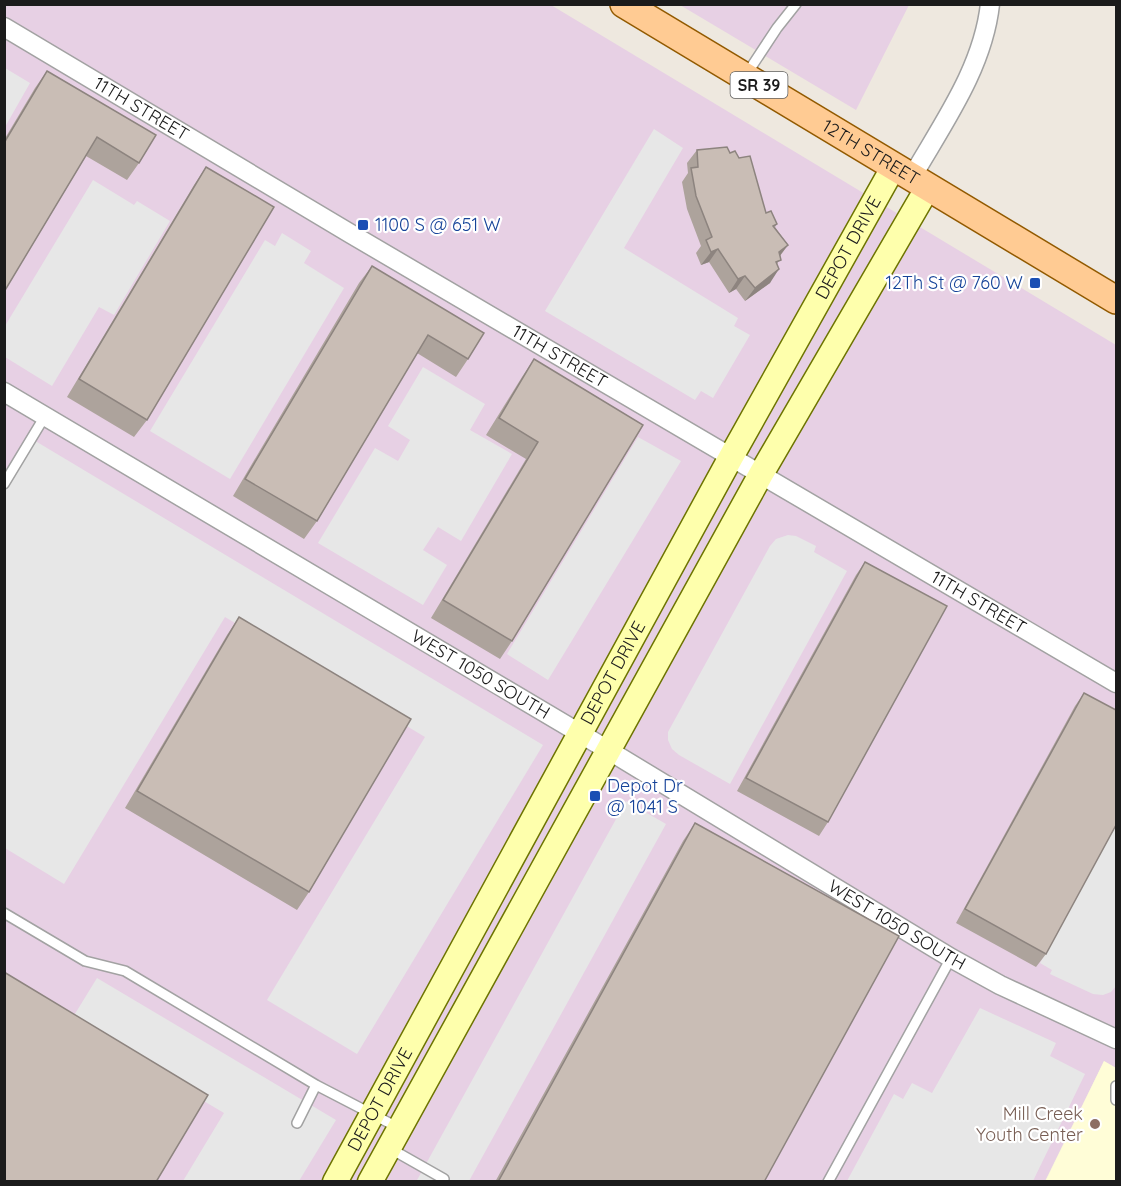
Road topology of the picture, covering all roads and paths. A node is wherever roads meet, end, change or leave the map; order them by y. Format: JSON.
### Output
{"nodes":[{"id":1,"x":624,"y":4,"type":"edge"},
{"id":2,"x":796,"y":4,"type":"edge"},
{"id":3,"x":990,"y":4,"type":"edge"},
{"id":4,"x":4,"y":27,"type":"edge"},
{"id":5,"x":744,"y":76,"type":"junction"},
{"id":6,"x":911,"y":177,"type":"junction"},
{"id":7,"x":1116,"y":300,"type":"edge"},
{"id":8,"x":4,"y":392,"type":"edge"},
{"id":9,"x":45,"y":416,"type":"junction"},
{"id":10,"x":731,"y":457,"type":"junction"},
{"id":11,"x":761,"y":474,"type":"junction"},
{"id":12,"x":4,"y":484,"type":"edge"},
{"id":13,"x":1116,"y":683,"type":"edge"},
{"id":14,"x":580,"y":734,"type":"junction"},
{"id":15,"x":608,"y":750,"type":"junction"},
{"id":16,"x":4,"y":913,"type":"edge"},
{"id":17,"x":951,"y":958,"type":"junction"},
{"id":18,"x":1116,"y":1039,"type":"edge"},
{"id":19,"x":316,"y":1085,"type":"junction"},
{"id":20,"x":1116,"y":1086,"type":"edge"},
{"id":21,"x":1116,"y":1100,"type":"edge"},
{"id":22,"x":372,"y":1114,"type":"junction"},
{"id":23,"x":297,"y":1123,"type":"dead end"},
{"id":24,"x":394,"y":1138,"type":"junction"},
{"id":25,"x":444,"y":1179,"type":"dead end"},
{"id":26,"x":335,"y":1182,"type":"edge"},
{"id":27,"x":370,"y":1182,"type":"edge"},
{"id":28,"x":828,"y":1182,"type":"edge"}],
"edges":[{"from":1,"to":5,"type":"main road","name":"12TH STREET","number":"SR 39"},
{"from":2,"to":5,"type":"lane"},
{"from":3,"to":6,"type":"street","name":"DEPOT DRIVE"},
{"from":4,"to":10,"type":"street","name":"11TH STREET"},
{"from":5,"to":6,"type":"main road","name":"12TH STREET","number":"SR 39"},
{"from":6,"to":7,"type":"main road","name":"12TH STREET","number":"SR 39"},
{"from":6,"to":10,"type":"main road","name":"DEPOT DRIVE"},
{"from":6,"to":11,"type":"main road","name":"DEPOT DRIVE"},
{"from":8,"to":9,"type":"street","name":"WEST 1050 SOUTH"},
{"from":9,"to":12,"type":"lane"},
{"from":9,"to":14,"type":"street","name":"WEST 1050 SOUTH"},
{"from":10,"to":11,"type":"street","name":"11TH STREET"},
{"from":10,"to":14,"type":"main road","name":"DEPOT DRIVE"},
{"from":11,"to":13,"type":"street","name":"11TH STREET"},
{"from":11,"to":15,"type":"main road","name":"DEPOT DRIVE"},
{"from":14,"to":15,"type":"street","name":"WEST 1050 SOUTH"},
{"from":14,"to":22,"type":"main road","name":"DEPOT DRIVE"},
{"from":15,"to":17,"type":"street","name":"WEST 1050 SOUTH"},
{"from":15,"to":24,"type":"main road","name":"DEPOT DRIVE"},
{"from":16,"to":19,"type":"lane"},
{"from":17,"to":18,"type":"street","name":"WEST 1050 SOUTH"},
{"from":17,"to":28,"type":"lane"},
{"from":19,"to":22,"type":"lane"},
{"from":19,"to":23,"type":"lane"},
{"from":20,"to":21,"type":"lane"},
{"from":22,"to":24,"type":"lane"},
{"from":22,"to":26,"type":"main road","name":"DEPOT DRIVE"},
{"from":24,"to":25,"type":"lane"},
{"from":24,"to":27,"type":"main road","name":"DEPOT DRIVE"}]}
